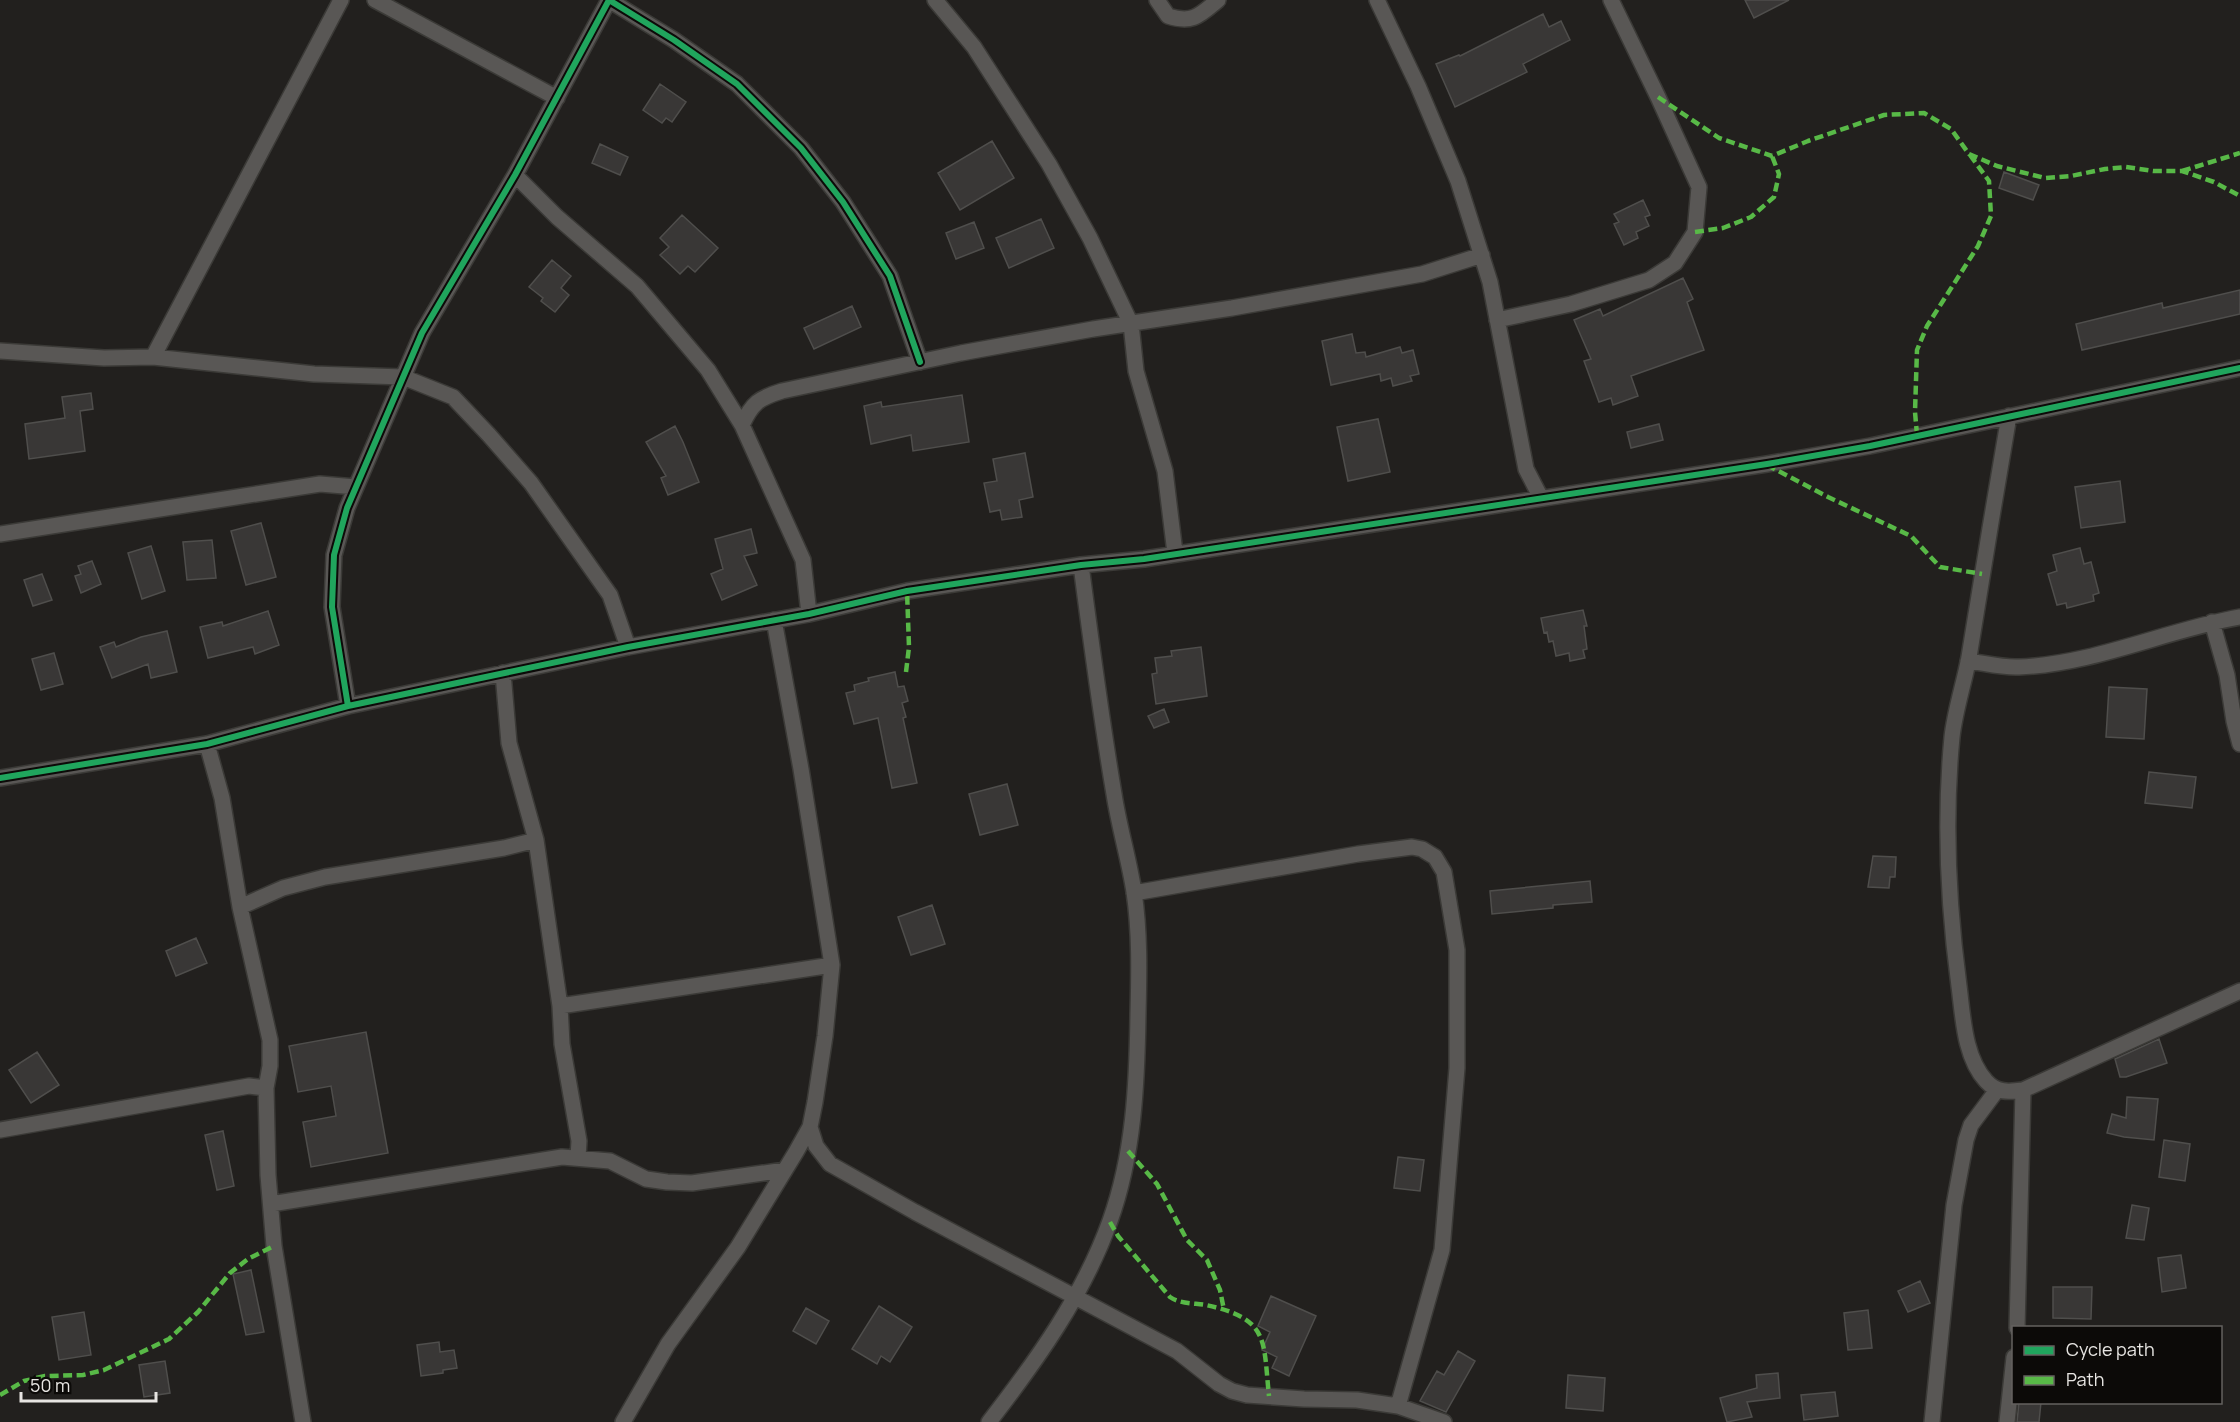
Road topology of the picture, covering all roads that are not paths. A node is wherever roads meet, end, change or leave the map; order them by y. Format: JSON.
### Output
{"nodes":[{"id":1,"x":341,"y":0,"type":"edge"},
{"id":2,"x":375,"y":0,"type":"edge"},
{"id":3,"x":934,"y":0,"type":"edge"},
{"id":4,"x":1157,"y":0,"type":"edge"},
{"id":5,"x":1218,"y":0,"type":"edge"},
{"id":6,"x":1377,"y":0,"type":"edge"},
{"id":7,"x":1611,"y":0,"type":"edge"},
{"id":8,"x":557,"y":98,"type":"junction"},
{"id":9,"x":515,"y":175,"type":"junction"},
{"id":10,"x":1482,"y":255,"type":"junction"},
{"id":11,"x":1497,"y":320,"type":"junction"},
{"id":12,"x":1131,"y":324,"type":"junction"},
{"id":13,"x":0,"y":351,"type":"edge"},
{"id":14,"x":153,"y":357,"type":"junction"},
{"id":15,"x":920,"y":362,"type":"junction"},
{"id":16,"x":2240,"y":368,"type":"edge"},
{"id":17,"x":403,"y":377,"type":"junction"},
{"id":18,"x":2009,"y":416,"type":"junction"},
{"id":19,"x":742,"y":425,"type":"junction"},
{"id":20,"x":356,"y":487,"type":"junction"},
{"id":21,"x":1541,"y":498,"type":"junction"},
{"id":22,"x":0,"y":534,"type":"edge"},
{"id":23,"x":1175,"y":554,"type":"junction"},
{"id":24,"x":1081,"y":565,"type":"junction"},
{"id":25,"x":809,"y":614,"type":"junction"},
{"id":26,"x":2240,"y":617,"type":"edge"},
{"id":27,"x":774,"y":620,"type":"junction"},
{"id":28,"x":2212,"y":622,"type":"junction"},
{"id":29,"x":628,"y":647,"type":"junction"},
{"id":30,"x":1968,"y":661,"type":"junction"},
{"id":31,"x":503,"y":674,"type":"junction"},
{"id":32,"x":348,"y":706,"type":"junction"},
{"id":33,"x":207,"y":744,"type":"junction"},
{"id":34,"x":2240,"y":744,"type":"edge"},
{"id":35,"x":0,"y":778,"type":"edge"},
{"id":36,"x":536,"y":840,"type":"junction"},
{"id":37,"x":1134,"y":893,"type":"junction"},
{"id":38,"x":240,"y":907,"type":"junction"},
{"id":39,"x":832,"y":965,"type":"junction"},
{"id":40,"x":2240,"y":991,"type":"edge"},
{"id":41,"x":560,"y":1006,"type":"junction"},
{"id":42,"x":266,"y":1088,"type":"junction"},
{"id":43,"x":1997,"y":1090,"type":"junction"},
{"id":44,"x":2023,"y":1090,"type":"junction"},
{"id":45,"x":810,"y":1127,"type":"junction"},
{"id":46,"x":0,"y":1130,"type":"edge"},
{"id":47,"x":578,"y":1157,"type":"junction"},
{"id":48,"x":785,"y":1170,"type":"junction"},
{"id":49,"x":271,"y":1204,"type":"junction"},
{"id":50,"x":1076,"y":1296,"type":"junction"},
{"id":51,"x":2017,"y":1326,"type":"edge"},
{"id":52,"x":2012,"y":1368,"type":"edge"},
{"id":53,"x":1398,"y":1406,"type":"junction"},
{"id":54,"x":303,"y":1422,"type":"edge"},
{"id":55,"x":623,"y":1422,"type":"edge"},
{"id":56,"x":989,"y":1422,"type":"edge"},
{"id":57,"x":1444,"y":1422,"type":"edge"},
{"id":58,"x":1932,"y":1422,"type":"edge"},
{"id":59,"x":2007,"y":1422,"type":"edge"}],
"edges":[{"from":1,"to":14,"type":"street"},
{"from":2,"to":8,"type":"street"},
{"from":3,"to":12,"type":"street"},
{"from":4,"to":5,"type":"street"},
{"from":6,"to":10,"type":"street"},
{"from":7,"to":11,"type":"street"},
{"from":8,"to":9,"type":"street"},
{"from":8,"to":15,"type":"street"},
{"from":9,"to":17,"type":"street"},
{"from":9,"to":19,"type":"street"},
{"from":10,"to":11,"type":"street"},
{"from":10,"to":12,"type":"street"},
{"from":11,"to":21,"type":"street"},
{"from":12,"to":15,"type":"street"},
{"from":12,"to":23,"type":"street"},
{"from":13,"to":14,"type":"street"},
{"from":14,"to":17,"type":"street"},
{"from":15,"to":19,"type":"street"},
{"from":16,"to":18,"type":"street"},
{"from":17,"to":20,"type":"street"},
{"from":17,"to":29,"type":"street"},
{"from":18,"to":21,"type":"street"},
{"from":18,"to":30,"type":"street"},
{"from":19,"to":25,"type":"street"},
{"from":20,"to":22,"type":"street"},
{"from":20,"to":32,"type":"street"},
{"from":21,"to":23,"type":"street"},
{"from":23,"to":24,"type":"street"},
{"from":24,"to":25,"type":"street"},
{"from":24,"to":37,"type":"street"},
{"from":25,"to":27,"type":"street"},
{"from":26,"to":28,"type":"street"},
{"from":27,"to":29,"type":"street"},
{"from":27,"to":39,"type":"street"},
{"from":28,"to":30,"type":"street"},
{"from":28,"to":34,"type":"street"},
{"from":29,"to":31,"type":"street"},
{"from":30,"to":43,"type":"street"},
{"from":31,"to":32,"type":"street"},
{"from":31,"to":36,"type":"street"},
{"from":32,"to":33,"type":"street"},
{"from":33,"to":35,"type":"street"},
{"from":33,"to":38,"type":"street"},
{"from":36,"to":38,"type":"street"},
{"from":36,"to":41,"type":"street"},
{"from":37,"to":50,"type":"street"},
{"from":37,"to":53,"type":"street"},
{"from":38,"to":42,"type":"street"},
{"from":39,"to":41,"type":"street"},
{"from":39,"to":45,"type":"street"},
{"from":40,"to":44,"type":"street"},
{"from":41,"to":47,"type":"street"},
{"from":42,"to":46,"type":"street"},
{"from":42,"to":49,"type":"street"},
{"from":43,"to":44,"type":"street"},
{"from":43,"to":58,"type":"street"},
{"from":44,"to":51,"type":"street"},
{"from":45,"to":48,"type":"street"},
{"from":45,"to":50,"type":"street"},
{"from":47,"to":48,"type":"street"},
{"from":47,"to":49,"type":"street"},
{"from":48,"to":55,"type":"street"},
{"from":49,"to":54,"type":"street"},
{"from":50,"to":53,"type":"street"},
{"from":50,"to":56,"type":"street"},
{"from":52,"to":59,"type":"street"},
{"from":53,"to":57,"type":"street"}]}
